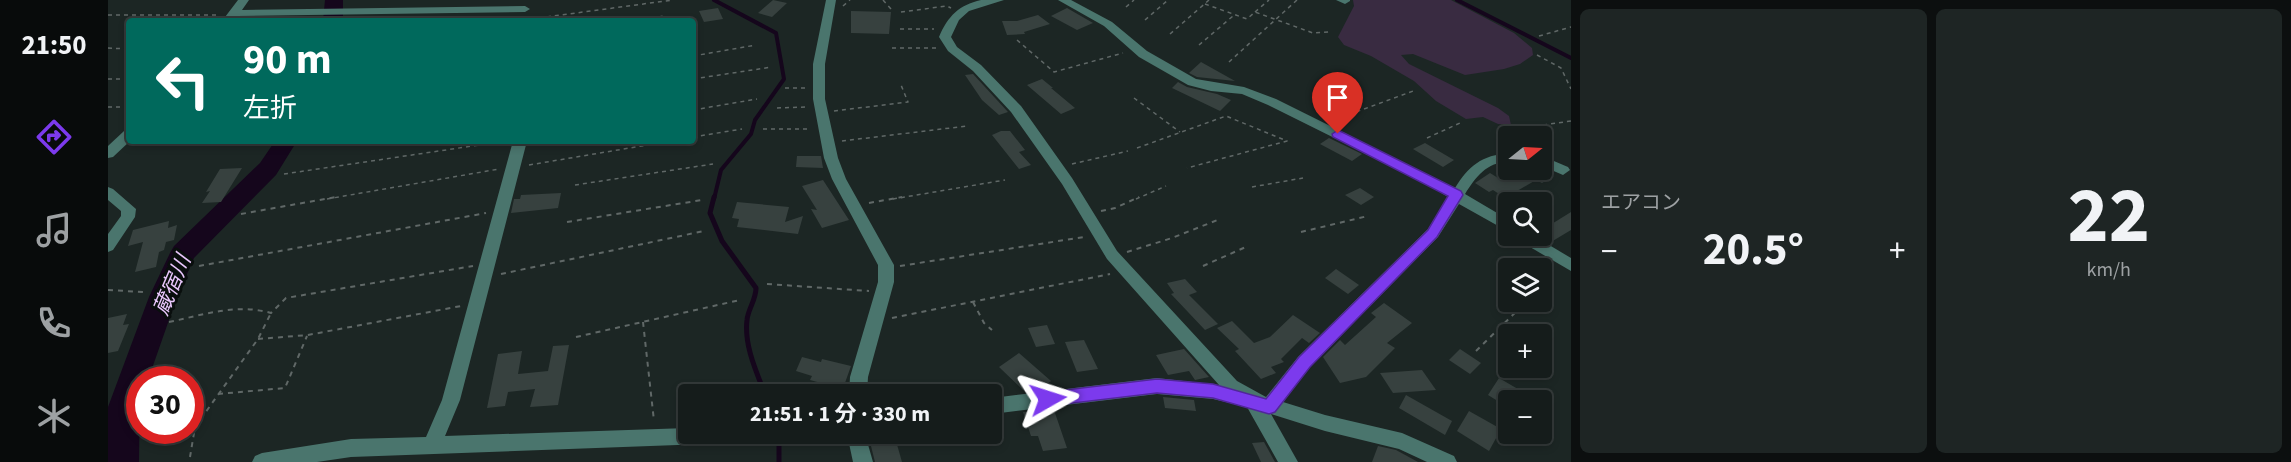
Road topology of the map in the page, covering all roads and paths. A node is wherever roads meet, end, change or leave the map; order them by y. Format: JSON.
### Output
{"nodes":[{"id":1,"x":244,"y":0,"type":"edge"},
{"id":2,"x":673,"y":0,"type":"edge"},
{"id":3,"x":850,"y":0,"type":"edge"},
{"id":4,"x":884,"y":0,"type":"edge"},
{"id":5,"x":999,"y":0,"type":"edge"},
{"id":6,"x":1063,"y":0,"type":"edge"},
{"id":7,"x":1134,"y":0,"type":"edge"},
{"id":8,"x":1168,"y":0,"type":"edge"},
{"id":9,"x":1209,"y":0,"type":"edge"},
{"id":10,"x":1269,"y":0,"type":"edge"},
{"id":11,"x":1298,"y":0,"type":"edge"},
{"id":12,"x":968,"y":2,"type":"edge"},
{"id":13,"x":835,"y":4,"type":"edge"},
{"id":14,"x":1204,"y":4,"type":"junction"},
{"id":15,"x":1126,"y":7,"type":"dead end"},
{"id":16,"x":891,"y":9,"type":"dead end"},
{"id":17,"x":956,"y":10,"type":"dead end"},
{"id":18,"x":527,"y":12,"type":"edge"},
{"id":19,"x":901,"y":12,"type":"dead end"},
{"id":20,"x":1255,"y":12,"type":"junction"},
{"id":21,"x":108,"y":15,"type":"edge"},
{"id":22,"x":1234,"y":15,"type":"junction"},
{"id":23,"x":230,"y":16,"type":"edge"},
{"id":24,"x":664,"y":16,"type":"dead end"},
{"id":25,"x":652,"y":18,"type":"edge"},
{"id":26,"x":1145,"y":20,"type":"dead end"},
{"id":27,"x":1275,"y":20,"type":"junction"},
{"id":28,"x":1571,"y":27,"type":"edge"},
{"id":29,"x":900,"y":29,"type":"dead end"},
{"id":30,"x":940,"y":29,"type":"dead end"},
{"id":31,"x":1329,"y":32,"type":"dead end"},
{"id":32,"x":1170,"y":34,"type":"dead end"},
{"id":33,"x":1539,"y":36,"type":"dead end"},
{"id":34,"x":1017,"y":40,"type":"dead end"},
{"id":35,"x":756,"y":45,"type":"dead end"},
{"id":36,"x":1198,"y":45,"type":"dead end"},
{"id":37,"x":108,"y":48,"type":"edge"},
{"id":38,"x":892,"y":48,"type":"dead end"},
{"id":39,"x":945,"y":48,"type":"dead end"},
{"id":40,"x":126,"y":49,"type":"edge"},
{"id":41,"x":1132,"y":51,"type":"dead end"},
{"id":42,"x":696,"y":56,"type":"edge"},
{"id":43,"x":1537,"y":56,"type":"dead end"},
{"id":44,"x":1228,"y":62,"type":"dead end"},
{"id":45,"x":772,"y":67,"type":"dead end"},
{"id":46,"x":108,"y":79,"type":"edge"},
{"id":47,"x":126,"y":79,"type":"edge"},
{"id":48,"x":696,"y":79,"type":"edge"},
{"id":49,"x":901,"y":85,"type":"dead end"},
{"id":50,"x":785,"y":88,"type":"dead end"},
{"id":51,"x":812,"y":88,"type":"dead end"},
{"id":52,"x":1571,"y":89,"type":"edge"},
{"id":53,"x":1416,"y":90,"type":"dead end"},
{"id":54,"x":1134,"y":98,"type":"dead end"},
{"id":55,"x":757,"y":99,"type":"dead end"},
{"id":56,"x":108,"y":107,"type":"edge"},
{"id":57,"x":126,"y":107,"type":"edge"},
{"id":58,"x":814,"y":107,"type":"dead end"},
{"id":59,"x":777,"y":108,"type":"dead end"},
{"id":60,"x":696,"y":109,"type":"edge"},
{"id":61,"x":828,"y":112,"type":"dead end"},
{"id":62,"x":1571,"y":121,"type":"edge"},
{"id":63,"x":1324,"y":123,"type":"dead end"},
{"id":64,"x":1460,"y":123,"type":"dead end"},
{"id":65,"x":967,"y":126,"type":"dead end"},
{"id":66,"x":1536,"y":126,"type":"edge"},
{"id":67,"x":742,"y":129,"type":"dead end"},
{"id":68,"x":763,"y":129,"type":"dead end"},
{"id":69,"x":817,"y":129,"type":"dead end"},
{"id":70,"x":1180,"y":132,"type":"junction"},
{"id":71,"x":126,"y":137,"type":"edge"},
{"id":72,"x":696,"y":137,"type":"edge"},
{"id":73,"x":1428,"y":138,"type":"dead end"},
{"id":74,"x":836,"y":142,"type":"dead end"},
{"id":75,"x":488,"y":144,"type":"edge"},
{"id":76,"x":519,"y":144,"type":"edge"},
{"id":77,"x":653,"y":144,"type":"edge"},
{"id":78,"x":1137,"y":148,"type":"dead end"},
{"id":79,"x":1128,"y":151,"type":"dead end"},
{"id":80,"x":108,"y":154,"type":"edge"},
{"id":81,"x":1498,"y":159,"type":"edge"},
{"id":82,"x":713,"y":164,"type":"dead end"},
{"id":83,"x":1065,"y":165,"type":"dead end"},
{"id":84,"x":523,"y":166,"type":"dead end"},
{"id":85,"x":1552,"y":166,"type":"edge"},
{"id":86,"x":505,"y":168,"type":"dead end"},
{"id":87,"x":1187,"y":168,"type":"dead end"},
{"id":88,"x":1563,"y":170,"type":"dead end"},
{"id":89,"x":284,"y":174,"type":"dead end"},
{"id":90,"x":1304,"y":178,"type":"dead end"},
{"id":91,"x":1005,"y":180,"type":"dead end"},
{"id":92,"x":574,"y":185,"type":"dead end"},
{"id":93,"x":1166,"y":186,"type":"dead end"},
{"id":94,"x":1252,"y":188,"type":"dead end"},
{"id":95,"x":108,"y":192,"type":"edge"},
{"id":96,"x":1456,"y":195,"type":"junction"},
{"id":97,"x":702,"y":200,"type":"dead end"},
{"id":98,"x":860,"y":205,"type":"dead end"},
{"id":99,"x":1098,"y":212,"type":"dead end"},
{"id":100,"x":489,"y":213,"type":"dead end"},
{"id":101,"x":241,"y":214,"type":"dead end"},
{"id":102,"x":1368,"y":216,"type":"dead end"},
{"id":103,"x":1220,"y":219,"type":"dead end"},
{"id":104,"x":1498,"y":220,"type":"edge"},
{"id":105,"x":567,"y":222,"type":"dead end"},
{"id":106,"x":704,"y":231,"type":"dead end"},
{"id":107,"x":1301,"y":232,"type":"dead end"},
{"id":108,"x":1084,"y":237,"type":"dead end"},
{"id":109,"x":108,"y":246,"type":"edge"},
{"id":110,"x":1248,"y":246,"type":"dead end"},
{"id":111,"x":1540,"y":246,"type":"edge"},
{"id":112,"x":1122,"y":253,"type":"dead end"},
{"id":113,"x":474,"y":265,"type":"dead end"},
{"id":114,"x":1571,"y":265,"type":"edge"},
{"id":115,"x":199,"y":266,"type":"dead end"},
{"id":116,"x":900,"y":266,"type":"dead end"},
{"id":117,"x":1203,"y":266,"type":"dead end"},
{"id":118,"x":1110,"y":274,"type":"dead end"},
{"id":119,"x":492,"y":276,"type":"dead end"},
{"id":120,"x":767,"y":284,"type":"dead end"},
{"id":121,"x":108,"y":290,"type":"edge"},
{"id":122,"x":874,"y":291,"type":"dead end"},
{"id":123,"x":143,"y":292,"type":"dead end"},
{"id":124,"x":740,"y":300,"type":"dead end"},
{"id":125,"x":973,"y":302,"type":"junction"},
{"id":126,"x":462,"y":306,"type":"dead end"},
{"id":127,"x":1516,"y":312,"type":"edge"},
{"id":128,"x":271,"y":313,"type":"junction"},
{"id":129,"x":890,"y":319,"type":"dead end"},
{"id":130,"x":169,"y":322,"type":"dead end"},
{"id":131,"x":643,"y":322,"type":"junction"},
{"id":132,"x":992,"y":330,"type":"dead end"},
{"id":133,"x":308,"y":335,"type":"junction"},
{"id":134,"x":576,"y":337,"type":"dead end"},
{"id":135,"x":258,"y":339,"type":"junction"},
{"id":136,"x":1476,"y":351,"type":"dead end"},
{"id":137,"x":859,"y":384,"type":"edge"},
{"id":138,"x":219,"y":394,"type":"junction"},
{"id":139,"x":1261,"y":404,"type":"junction"},
{"id":140,"x":1002,"y":405,"type":"edge"},
{"id":141,"x":655,"y":427,"type":"dead end"},
{"id":142,"x":678,"y":437,"type":"edge"},
{"id":143,"x":858,"y":444,"type":"edge"},
{"id":144,"x":431,"y":446,"type":"junction"},
{"id":145,"x":349,"y":455,"type":"edge"},
{"id":146,"x":190,"y":457,"type":"dead end"},
{"id":147,"x":262,"y":462,"type":"edge"},
{"id":148,"x":862,"y":462,"type":"edge"},
{"id":149,"x":1288,"y":462,"type":"edge"},
{"id":150,"x":1447,"y":462,"type":"edge"}],
"edges":[{"from":1,"to":23,"type":"street"},
{"from":2,"to":18,"type":"path"},
{"from":3,"to":13,"type":"path"},
{"from":4,"to":16,"type":"path"},
{"from":5,"to":12,"type":"street"},
{"from":6,"to":96,"type":"street"},
{"from":7,"to":15,"type":"path"},
{"from":8,"to":26,"type":"path"},
{"from":9,"to":14,"type":"path"},
{"from":10,"to":20,"type":"path"},
{"from":11,"to":27,"type":"path"},
{"from":12,"to":139,"type":"street"},
{"from":13,"to":137,"type":"street"},
{"from":14,"to":22,"type":"path"},
{"from":14,"to":32,"type":"path"},
{"from":17,"to":19,"type":"path"},
{"from":18,"to":23,"type":"street"},
{"from":20,"to":22,"type":"path"},
{"from":20,"to":27,"type":"path"},
{"from":21,"to":23,"type":"path"},
{"from":22,"to":36,"type":"path"},
{"from":24,"to":25,"type":"path"},
{"from":27,"to":31,"type":"path"},
{"from":27,"to":44,"type":"path"},
{"from":28,"to":33,"type":"path"},
{"from":29,"to":30,"type":"path"},
{"from":34,"to":41,"type":"path"},
{"from":35,"to":42,"type":"path"},
{"from":37,"to":40,"type":"path"},
{"from":38,"to":39,"type":"path"},
{"from":43,"to":52,"type":"path"},
{"from":45,"to":48,"type":"path"},
{"from":46,"to":47,"type":"path"},
{"from":49,"to":61,"type":"path"},
{"from":50,"to":51,"type":"path"},
{"from":53,"to":63,"type":"path"},
{"from":54,"to":70,"type":"path"},
{"from":55,"to":60,"type":"path"},
{"from":56,"to":57,"type":"path"},
{"from":58,"to":59,"type":"path"},
{"from":62,"to":66,"type":"path"},
{"from":64,"to":73,"type":"path"},
{"from":65,"to":74,"type":"path"},
{"from":67,"to":72,"type":"path"},
{"from":68,"to":69,"type":"path"},
{"from":70,"to":78,"type":"path"},
{"from":70,"to":87,"type":"path"},
{"from":71,"to":80,"type":"street"},
{"from":75,"to":89,"type":"path"},
{"from":76,"to":144,"type":"street"},
{"from":77,"to":84,"type":"path"},
{"from":79,"to":83,"type":"path"},
{"from":81,"to":96,"type":"street"},
{"from":82,"to":92,"type":"path"},
{"from":85,"to":88,"type":"street"},
{"from":86,"to":101,"type":"path"},
{"from":90,"to":94,"type":"path"},
{"from":91,"to":98,"type":"path"},
{"from":93,"to":99,"type":"path"},
{"from":95,"to":109,"type":"street"},
{"from":96,"to":104,"type":"street"},
{"from":96,"to":139,"type":"street"},
{"from":97,"to":105,"type":"path"},
{"from":100,"to":115,"type":"path"},
{"from":102,"to":107,"type":"path"},
{"from":103,"to":112,"type":"path"},
{"from":106,"to":119,"type":"path"},
{"from":108,"to":116,"type":"path"},
{"from":110,"to":117,"type":"path"},
{"from":111,"to":114,"type":"street"},
{"from":113,"to":128,"type":"path"},
{"from":118,"to":125,"type":"path"},
{"from":120,"to":122,"type":"path"},
{"from":121,"to":123,"type":"path"},
{"from":124,"to":131,"type":"path"},
{"from":125,"to":129,"type":"path"},
{"from":125,"to":132,"type":"path"},
{"from":126,"to":133,"type":"path"},
{"from":127,"to":136,"type":"path"},
{"from":128,"to":130,"type":"path"},
{"from":128,"to":135,"type":"path"},
{"from":131,"to":134,"type":"path"},
{"from":131,"to":141,"type":"path"},
{"from":133,"to":135,"type":"path"},
{"from":133,"to":138,"type":"path"},
{"from":135,"to":138,"type":"path"},
{"from":138,"to":146,"type":"path"},
{"from":139,"to":140,"type":"street"},
{"from":139,"to":149,"type":"street"},
{"from":139,"to":150,"type":"street"},
{"from":142,"to":144,"type":"street"},
{"from":143,"to":148,"type":"street"},
{"from":144,"to":145,"type":"street"},
{"from":145,"to":147,"type":"street"}]}
